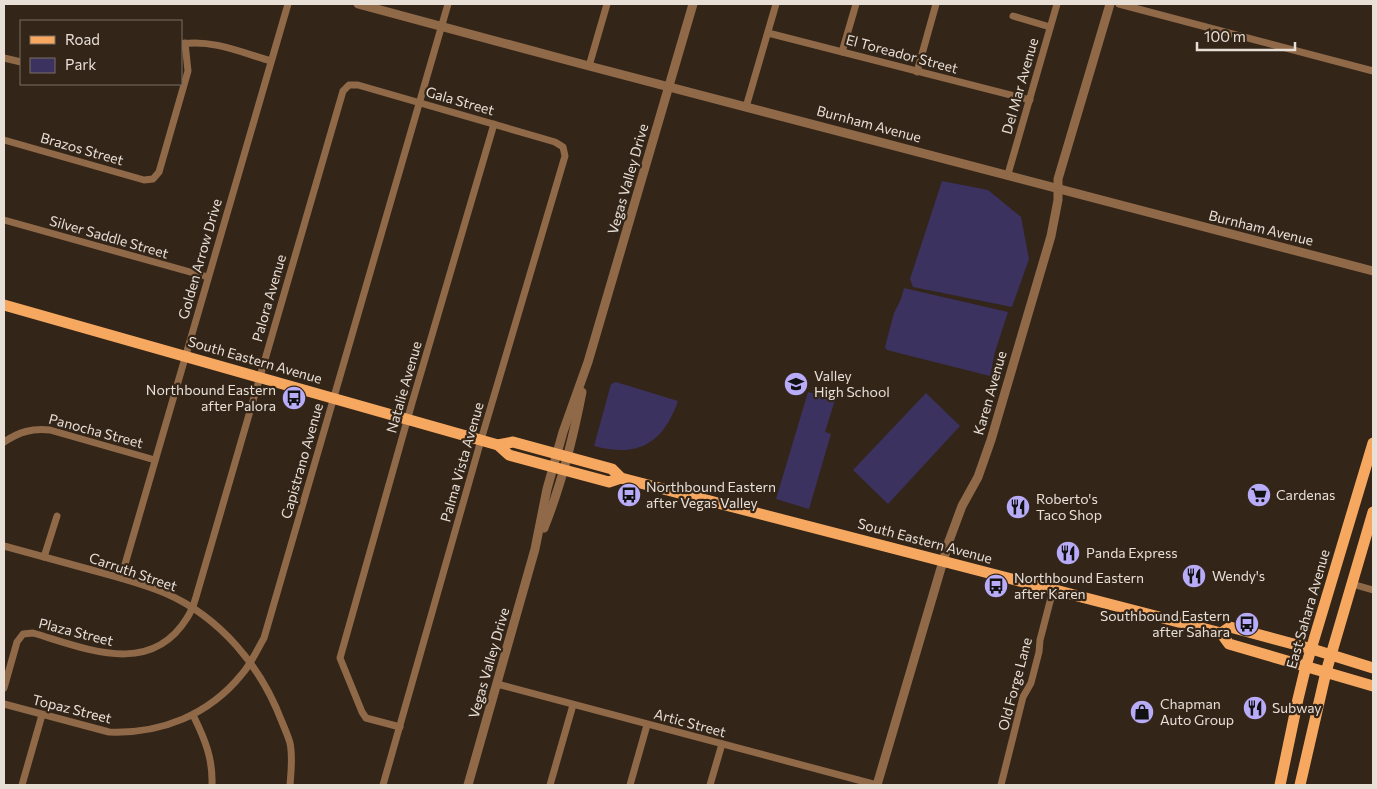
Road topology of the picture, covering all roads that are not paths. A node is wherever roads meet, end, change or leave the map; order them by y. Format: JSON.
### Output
{"nodes":[{"id":1,"x":288,"y":4,"type":"edge"},
{"id":2,"x":448,"y":4,"type":"edge"},
{"id":3,"x":607,"y":4,"type":"edge"},
{"id":4,"x":693,"y":4,"type":"edge"},
{"id":5,"x":776,"y":4,"type":"edge"},
{"id":6,"x":856,"y":4,"type":"edge"},
{"id":7,"x":936,"y":4,"type":"edge"},
{"id":8,"x":1057,"y":4,"type":"edge"},
{"id":9,"x":1110,"y":4,"type":"edge"},
{"id":10,"x":1119,"y":4,"type":"edge"},
{"id":11,"x":365,"y":5,"type":"edge"},
{"id":12,"x":1013,"y":16,"type":"dead end"},
{"id":13,"x":442,"y":26,"type":"junction"},
{"id":14,"x":1050,"y":27,"type":"junction"},
{"id":15,"x":768,"y":33,"type":"junction"},
{"id":16,"x":183,"y":43,"type":"edge"},
{"id":17,"x":842,"y":52,"type":"junction"},
{"id":18,"x":4,"y":58,"type":"edge"},
{"id":19,"x":271,"y":61,"type":"junction"},
{"id":20,"x":20,"y":62,"type":"edge"},
{"id":21,"x":589,"y":66,"type":"junction"},
{"id":22,"x":1373,"y":71,"type":"edge"},
{"id":23,"x":917,"y":72,"type":"junction"},
{"id":24,"x":349,"y":85,"type":"joint"},
{"id":25,"x":669,"y":86,"type":"junction"},
{"id":26,"x":1030,"y":100,"type":"junction"},
{"id":27,"x":420,"y":102,"type":"junction"},
{"id":28,"x":746,"y":107,"type":"junction"},
{"id":29,"x":494,"y":124,"type":"junction"},
{"id":30,"x":4,"y":140,"type":"edge"},
{"id":31,"x":563,"y":147,"type":"joint"},
{"id":32,"x":1008,"y":174,"type":"junction"},
{"id":33,"x":1058,"y":190,"type":"junction"},
{"id":34,"x":4,"y":220,"type":"edge"},
{"id":35,"x":1373,"y":271,"type":"edge"},
{"id":36,"x":208,"y":278,"type":"junction"},
{"id":37,"x":4,"y":305,"type":"edge"},
{"id":38,"x":185,"y":356,"type":"junction"},
{"id":39,"x":259,"y":377,"type":"junction"},
{"id":40,"x":333,"y":398,"type":"junction"},
{"id":41,"x":407,"y":419,"type":"junction"},
{"id":42,"x":481,"y":440,"type":"junction"},
{"id":43,"x":4,"y":442,"type":"edge"},
{"id":44,"x":1373,"y":442,"type":"edge"},
{"id":45,"x":498,"y":445,"type":"junction"},
{"id":46,"x":562,"y":455,"type":"junction"},
{"id":47,"x":155,"y":460,"type":"junction"},
{"id":48,"x":1370,"y":468,"type":"edge"},
{"id":49,"x":559,"y":469,"type":"junction"},
{"id":50,"x":621,"y":478,"type":"junction"},
{"id":51,"x":1373,"y":512,"type":"edge"},
{"id":52,"x":57,"y":516,"type":"dead end"},
{"id":53,"x":4,"y":546,"type":"edge"},
{"id":54,"x":44,"y":557,"type":"junction"},
{"id":55,"x":943,"y":561,"type":"junction"},
{"id":56,"x":121,"y":578,"type":"junction"},
{"id":57,"x":1352,"y":584,"type":"junction"},
{"id":58,"x":1053,"y":590,"type":"junction"},
{"id":59,"x":1373,"y":590,"type":"edge"},
{"id":60,"x":192,"y":608,"type":"junction"},
{"id":61,"x":1221,"y":634,"type":"junction"},
{"id":62,"x":1312,"y":649,"type":"junction"},
{"id":63,"x":1330,"y":655,"type":"junction"},
{"id":64,"x":250,"y":662,"type":"junction"},
{"id":65,"x":1306,"y":666,"type":"junction"},
{"id":66,"x":1373,"y":668,"type":"edge"},
{"id":67,"x":1326,"y":672,"type":"junction"},
{"id":68,"x":497,"y":684,"type":"junction"},
{"id":69,"x":1373,"y":686,"type":"edge"},
{"id":70,"x":4,"y":688,"type":"edge"},
{"id":71,"x":4,"y":704,"type":"edge"},
{"id":72,"x":573,"y":705,"type":"junction"},
{"id":73,"x":42,"y":715,"type":"junction"},
{"id":74,"x":194,"y":715,"type":"junction"},
{"id":75,"x":647,"y":725,"type":"junction"},
{"id":76,"x":400,"y":727,"type":"junction"},
{"id":77,"x":722,"y":744,"type":"junction"},
{"id":78,"x":22,"y":785,"type":"edge"},
{"id":79,"x":212,"y":785,"type":"edge"},
{"id":80,"x":290,"y":785,"type":"edge"},
{"id":81,"x":383,"y":785,"type":"edge"},
{"id":82,"x":468,"y":785,"type":"edge"},
{"id":83,"x":550,"y":785,"type":"edge"},
{"id":84,"x":630,"y":785,"type":"edge"},
{"id":85,"x":710,"y":785,"type":"edge"},
{"id":86,"x":877,"y":785,"type":"edge"},
{"id":87,"x":1001,"y":785,"type":"edge"},
{"id":88,"x":1280,"y":785,"type":"edge"},
{"id":89,"x":1300,"y":785,"type":"edge"}],
"edges":[{"from":1,"to":19,"type":"street","name":"Golden Arrow Drive"},
{"from":2,"to":13,"type":"street","name":"Capistrano Avenue"},
{"from":3,"to":21,"type":"street"},
{"from":4,"to":25,"type":"street","name":"Vegas Valley Drive"},
{"from":5,"to":15,"type":"street"},
{"from":6,"to":17,"type":"street"},
{"from":7,"to":23,"type":"street"},
{"from":8,"to":14,"type":"street","name":"Del Mar Avenue"},
{"from":9,"to":33,"type":"street","name":"Karen Avenue"},
{"from":10,"to":22,"type":"street"},
{"from":11,"to":13,"type":"street","name":"Burnham Avenue"},
{"from":12,"to":14,"type":"street"},
{"from":13,"to":21,"type":"street","name":"Burnham Avenue"},
{"from":13,"to":27,"type":"street","name":"Capistrano Avenue"},
{"from":14,"to":26,"type":"street","name":"Del Mar Avenue"},
{"from":15,"to":17,"type":"street","name":"El Toreador Street"},
{"from":15,"to":28,"type":"street"},
{"from":16,"to":19,"type":"street"},
{"from":16,"to":30,"type":"street","name":"Brazos Street"},
{"from":17,"to":23,"type":"street","name":"El Toreador Street"},
{"from":18,"to":20,"type":"street"},
{"from":19,"to":36,"type":"street","name":"Golden Arrow Drive"},
{"from":21,"to":25,"type":"street","name":"Burnham Avenue"},
{"from":23,"to":26,"type":"street","name":"El Toreador Street"},
{"from":24,"to":27,"type":"street","name":"Gala Street"},
{"from":24,"to":39,"type":"street","name":"Palora Avenue"},
{"from":25,"to":28,"type":"street","name":"Burnham Avenue"},
{"from":25,"to":46,"type":"street","name":"Vegas Valley Drive"},
{"from":26,"to":32,"type":"street","name":"Del Mar Avenue"},
{"from":27,"to":29,"type":"street","name":"Gala Street"},
{"from":27,"to":40,"type":"street","name":"Capistrano Avenue"},
{"from":28,"to":32,"type":"street","name":"Burnham Avenue"},
{"from":29,"to":31,"type":"street","name":"Gala Street"},
{"from":29,"to":41,"type":"street","name":"Natalie Avenue"},
{"from":31,"to":42,"type":"street","name":"Palma Vista Avenue"},
{"from":32,"to":33,"type":"street","name":"Burnham Avenue"},
{"from":33,"to":35,"type":"street","name":"Burnham Avenue"},
{"from":33,"to":55,"type":"street","name":"Karen Avenue"},
{"from":34,"to":36,"type":"street","name":"Silver Saddle Street"},
{"from":36,"to":38,"type":"street","name":"Golden Arrow Drive"},
{"from":37,"to":38,"type":"main road","name":"South Eastern Avenue"},
{"from":38,"to":39,"type":"main road","name":"South Eastern Avenue"},
{"from":38,"to":47,"type":"street","name":"Golden Arrow Drive"},
{"from":39,"to":40,"type":"main road","name":"South Eastern Avenue"},
{"from":39,"to":60,"type":"street","name":"Palora Avenue"},
{"from":40,"to":41,"type":"main road","name":"South Eastern Avenue"},
{"from":40,"to":64,"type":"street","name":"Capistrano Avenue"},
{"from":41,"to":42,"type":"main road","name":"South Eastern Avenue"},
{"from":41,"to":76,"type":"street","name":"Natalie Avenue"},
{"from":42,"to":45,"type":"main road","name":"South Eastern Avenue"},
{"from":42,"to":76,"type":"street","name":"Palma Vista Avenue"},
{"from":43,"to":47,"type":"street","name":"Panocha Street"},
{"from":44,"to":48,"type":"main road","name":"East Sahara Avenue"},
{"from":45,"to":46,"type":"main road","name":"South Eastern Avenue"},
{"from":45,"to":49,"type":"main road","name":"South Eastern Avenue"},
{"from":46,"to":49,"type":"street","name":"Vegas Valley Drive"},
{"from":46,"to":50,"type":"main road","name":"South Eastern Avenue"},
{"from":47,"to":56,"type":"street","name":"Golden Arrow Drive"},
{"from":48,"to":62,"type":"main road","name":"East Sahara Avenue"},
{"from":49,"to":50,"type":"main road","name":"South Eastern Avenue"},
{"from":49,"to":68,"type":"street","name":"Vegas Valley Drive"},
{"from":50,"to":55,"type":"main road","name":"South Eastern Avenue"},
{"from":51,"to":57,"type":"main road"},
{"from":52,"to":54,"type":"street"},
{"from":53,"to":54,"type":"street","name":"Carruth Street"},
{"from":54,"to":56,"type":"street","name":"Carruth Street"},
{"from":55,"to":58,"type":"main road","name":"South Eastern Avenue"},
{"from":55,"to":86,"type":"street","name":"Karen Avenue"},
{"from":56,"to":60,"type":"street","name":"Carruth Street"},
{"from":57,"to":59,"type":"street"},
{"from":57,"to":63,"type":"main road"},
{"from":58,"to":61,"type":"main road","name":"South Eastern Avenue"},
{"from":58,"to":87,"type":"street","name":"Old Forge Lane"},
{"from":60,"to":64,"type":"street","name":"Carruth Street"},
{"from":60,"to":70,"type":"street","name":"Plaza Street"},
{"from":61,"to":62,"type":"main road","name":"South Eastern Avenue"},
{"from":61,"to":65,"type":"main road","name":"South Eastern Avenue"},
{"from":62,"to":63,"type":"main road","name":"South Eastern Avenue"},
{"from":62,"to":65,"type":"main road","name":"East Sahara Avenue"},
{"from":63,"to":66,"type":"main road","name":"South Eastern Avenue"},
{"from":63,"to":67,"type":"main road"},
{"from":64,"to":74,"type":"street","name":"Capistrano Avenue"},
{"from":64,"to":80,"type":"street","name":"Carruth Street"},
{"from":65,"to":67,"type":"main road","name":"South Eastern Avenue"},
{"from":65,"to":88,"type":"main road","name":"East Sahara Avenue"},
{"from":67,"to":69,"type":"main road","name":"South Eastern Avenue"},
{"from":67,"to":89,"type":"main road"},
{"from":68,"to":72,"type":"street","name":"Artic Street"},
{"from":68,"to":82,"type":"street","name":"Vegas Valley Drive"},
{"from":71,"to":73,"type":"street","name":"Topaz Street"},
{"from":72,"to":75,"type":"street","name":"Artic Street"},
{"from":72,"to":83,"type":"street"},
{"from":73,"to":74,"type":"street","name":"Topaz Street"},
{"from":73,"to":78,"type":"street"},
{"from":74,"to":79,"type":"street"},
{"from":75,"to":77,"type":"street","name":"Artic Street"},
{"from":75,"to":84,"type":"street"},
{"from":76,"to":81,"type":"street","name":"Palma Vista Avenue"},
{"from":77,"to":85,"type":"street"},
{"from":77,"to":86,"type":"street","name":"Artic Street"}]}
